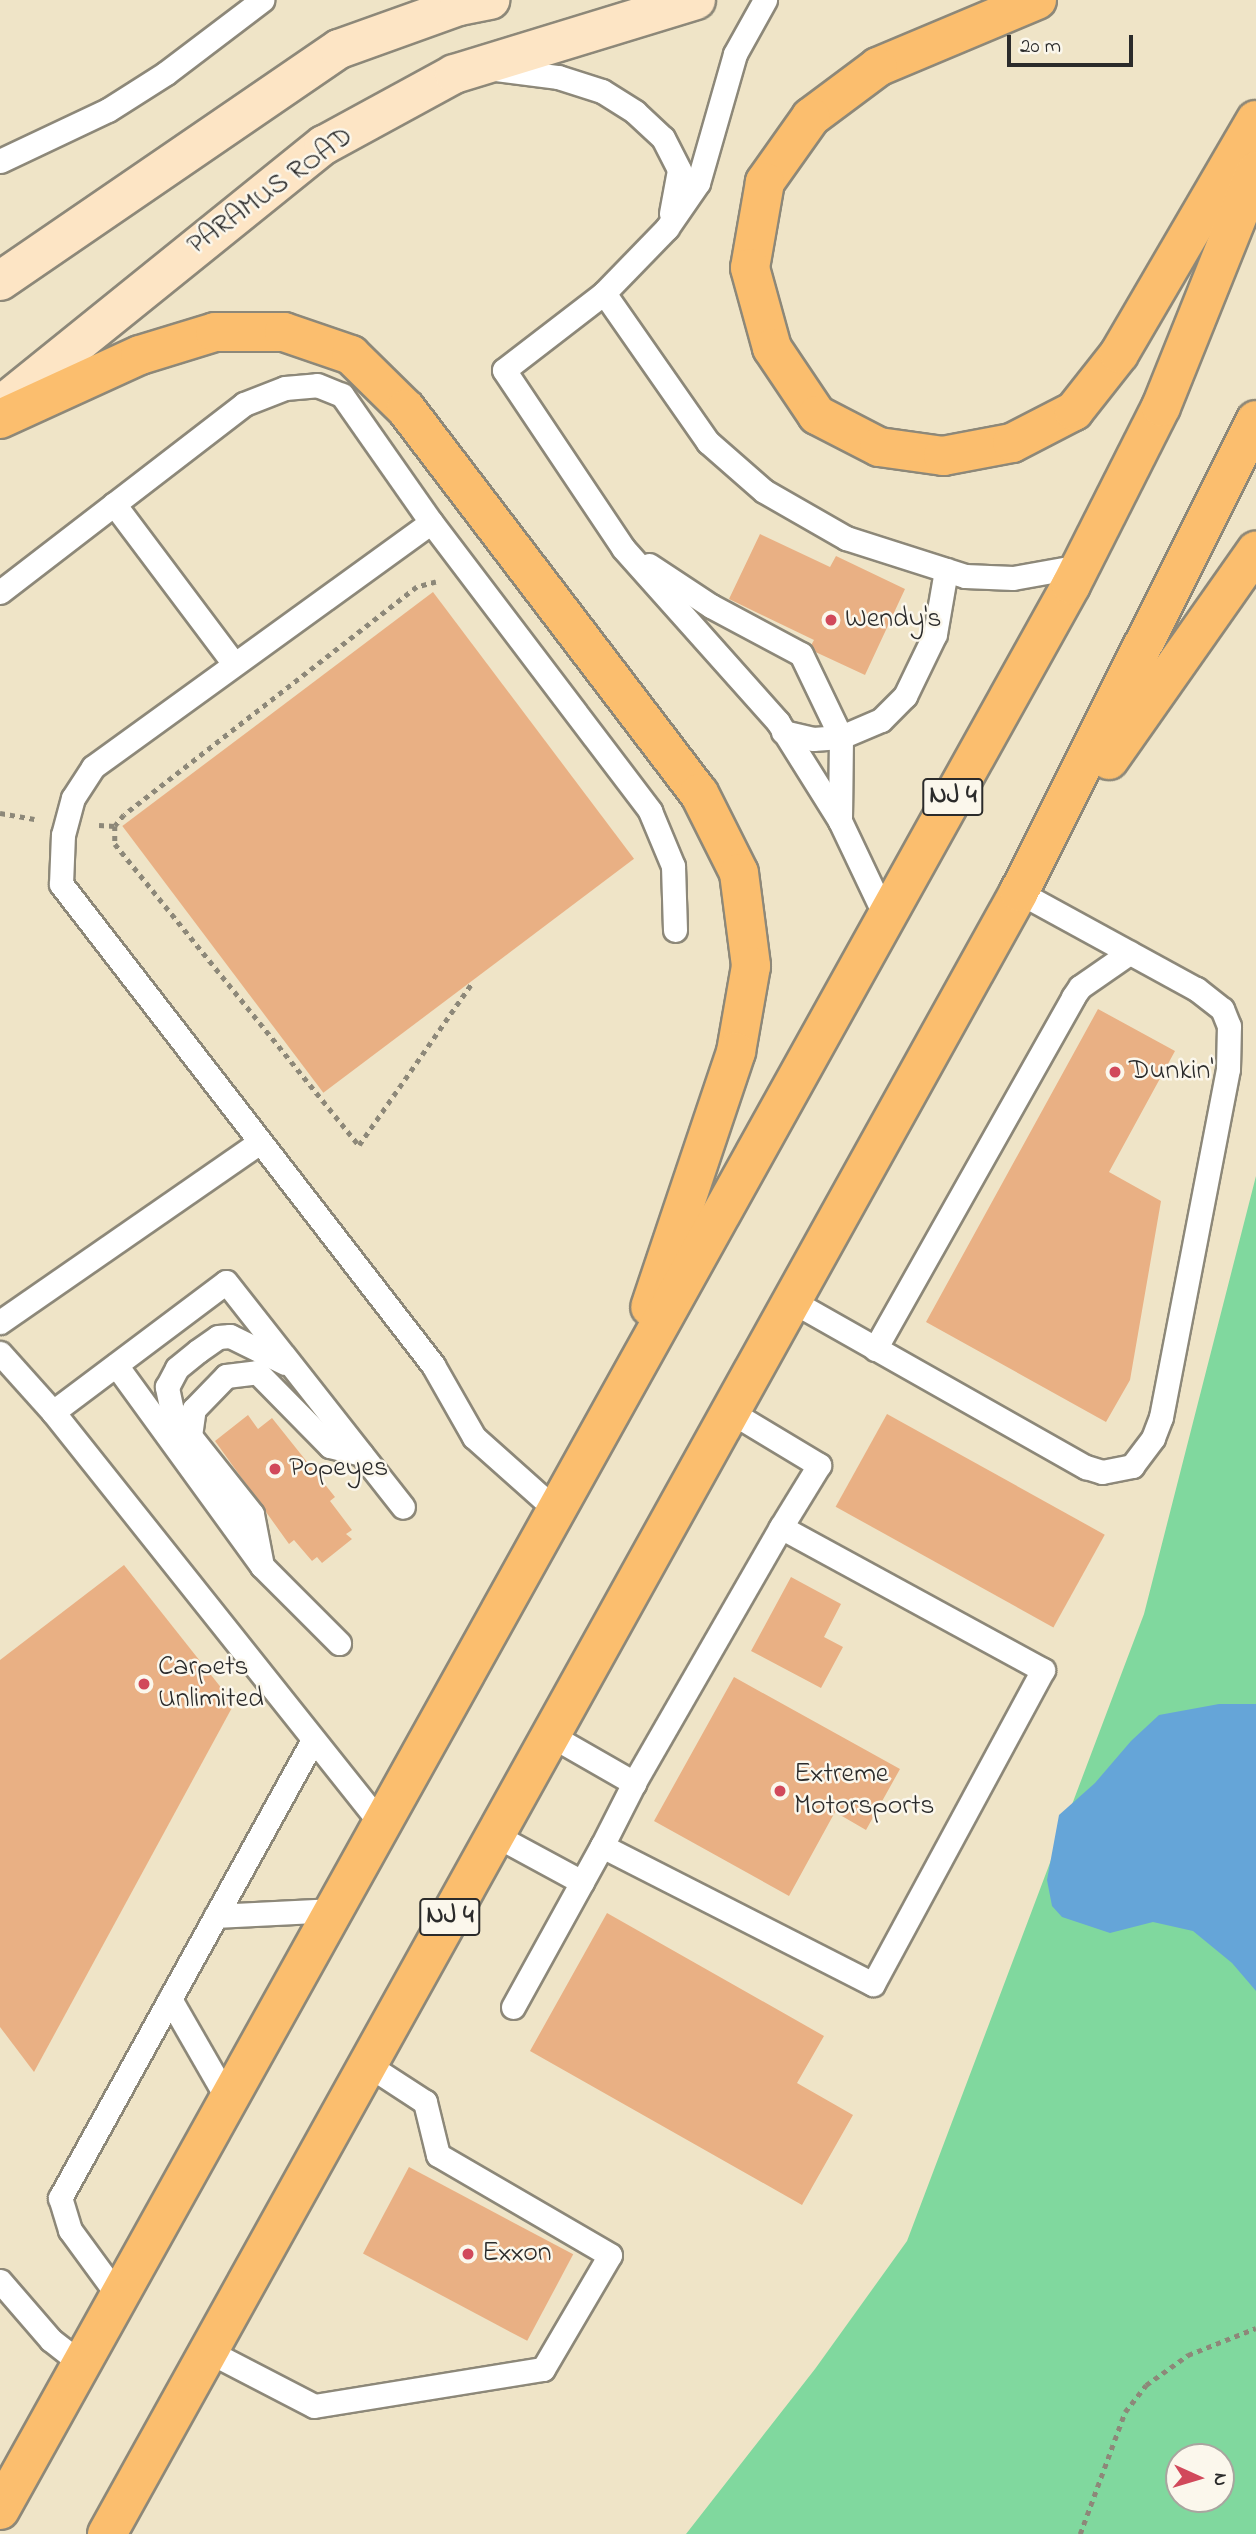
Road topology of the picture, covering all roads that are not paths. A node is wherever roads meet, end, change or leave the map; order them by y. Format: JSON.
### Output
{"nodes":[{"id":1,"x":262,"y":0,"type":"edge"},
{"id":2,"x":419,"y":0,"type":"edge"},
{"id":3,"x":490,"y":0,"type":"edge"},
{"id":4,"x":696,"y":0,"type":"edge"},
{"id":5,"x":765,"y":0,"type":"edge"},
{"id":6,"x":1037,"y":0,"type":"edge"},
{"id":7,"x":339,"y":49,"type":"junction"},
{"id":8,"x":479,"y":67,"type":"junction"},
{"id":9,"x":1256,"y":120,"type":"edge"},
{"id":10,"x":0,"y":161,"type":"edge"},
{"id":11,"x":1256,"y":171,"type":"edge"},
{"id":12,"x":667,"y":228,"type":"junction"},
{"id":13,"x":0,"y":281,"type":"edge"},
{"id":14,"x":604,"y":293,"type":"junction"},
{"id":15,"x":0,"y":406,"type":"edge"},
{"id":16,"x":0,"y":419,"type":"edge"},
{"id":17,"x":1256,"y":420,"type":"edge"},
{"id":18,"x":114,"y":504,"type":"junction"},
{"id":19,"x":431,"y":522,"type":"junction"},
{"id":20,"x":623,"y":548,"type":"junction"},
{"id":21,"x":1256,"y":551,"type":"edge"},
{"id":22,"x":1080,"y":566,"type":"junction"},
{"id":23,"x":946,"y":570,"type":"junction"},
{"id":24,"x":0,"y":592,"type":"edge"},
{"id":25,"x":234,"y":664,"type":"junction"},
{"id":26,"x":783,"y":732,"type":"junction"},
{"id":27,"x":841,"y":737,"type":"junction"},
{"id":28,"x":840,"y":821,"type":"junction"},
{"id":29,"x":1019,"y":892,"type":"junction"},
{"id":30,"x":886,"y":918,"type":"junction"},
{"id":31,"x":675,"y":930,"type":"dead end"},
{"id":32,"x":1129,"y":953,"type":"junction"},
{"id":33,"x":260,"y":1142,"type":"junction"},
{"id":34,"x":792,"y":1301,"type":"junction"},
{"id":35,"x":0,"y":1322,"type":"edge"},
{"id":36,"x":875,"y":1349,"type":"junction"},
{"id":37,"x":0,"y":1353,"type":"edge"},
{"id":38,"x":116,"y":1365,"type":"junction"},
{"id":39,"x":294,"y":1368,"type":"junction"},
{"id":40,"x":615,"y":1406,"type":"junction"},
{"id":41,"x":53,"y":1412,"type":"junction"},
{"id":42,"x":731,"y":1412,"type":"junction"},
{"id":43,"x":190,"y":1436,"type":"junction"},
{"id":44,"x":361,"y":1454,"type":"junction"},
{"id":45,"x":402,"y":1507,"type":"dead end"},
{"id":46,"x":557,"y":1511,"type":"junction"},
{"id":47,"x":781,"y":1527,"type":"junction"},
{"id":48,"x":262,"y":1566,"type":"junction"},
{"id":49,"x":339,"y":1643,"type":"dead end"},
{"id":50,"x":552,"y":1736,"type":"junction"},
{"id":51,"x":313,"y":1740,"type":"junction"},
{"id":52,"x":634,"y":1783,"type":"junction"},
{"id":53,"x":382,"y":1825,"type":"junction"},
{"id":54,"x":495,"y":1835,"type":"junction"},
{"id":55,"x":602,"y":1846,"type":"junction"},
{"id":56,"x":582,"y":1882,"type":"junction"},
{"id":57,"x":334,"y":1910,"type":"junction"},
{"id":58,"x":216,"y":1916,"type":"junction"},
{"id":59,"x":170,"y":1999,"type":"junction"},
{"id":60,"x":513,"y":2007,"type":"dead end"},
{"id":61,"x":369,"y":2065,"type":"junction"},
{"id":62,"x":229,"y":2100,"type":"junction"},
{"id":63,"x":0,"y":2281,"type":"edge"},
{"id":64,"x":119,"y":2297,"type":"junction"},
{"id":65,"x":208,"y":2351,"type":"junction"},
{"id":66,"x":85,"y":2358,"type":"junction"},
{"id":67,"x":0,"y":2510,"type":"edge"},
{"id":68,"x":107,"y":2534,"type":"edge"}],
"edges":[{"from":1,"to":10,"type":"lane"},
{"from":2,"to":7,"type":"main road"},
{"from":3,"to":7,"type":"main road"},
{"from":4,"to":8,"type":"main road","name":"PARAMUS ROAD"},
{"from":5,"to":12,"type":"lane"},
{"from":6,"to":9,"type":"highway"},
{"from":7,"to":13,"type":"main road"},
{"from":8,"to":12,"type":"lane"},
{"from":8,"to":15,"type":"main road","name":"PARAMUS ROAD"},
{"from":11,"to":22,"type":"highway","number":"NJ 4"},
{"from":12,"to":14,"type":"lane"},
{"from":14,"to":20,"type":"lane"},
{"from":14,"to":23,"type":"lane"},
{"from":16,"to":40,"type":"highway"},
{"from":17,"to":29,"type":"highway","number":"NJ 4"},
{"from":18,"to":19,"type":"lane"},
{"from":18,"to":24,"type":"lane"},
{"from":18,"to":25,"type":"lane"},
{"from":19,"to":25,"type":"lane"},
{"from":19,"to":31,"type":"lane"},
{"from":20,"to":26,"type":"lane"},
{"from":20,"to":27,"type":"lane"},
{"from":21,"to":29,"type":"highway"},
{"from":22,"to":23,"type":"lane"},
{"from":22,"to":30,"type":"highway","number":"NJ 4"},
{"from":23,"to":27,"type":"lane"},
{"from":25,"to":33,"type":"lane"},
{"from":26,"to":27,"type":"lane"},
{"from":26,"to":28,"type":"lane"},
{"from":27,"to":28,"type":"lane"},
{"from":28,"to":30,"type":"lane"},
{"from":29,"to":32,"type":"lane"},
{"from":29,"to":34,"type":"highway","number":"NJ 4"},
{"from":30,"to":40,"type":"highway","number":"NJ 4"},
{"from":32,"to":36,"type":"lane"},
{"from":32,"to":36,"type":"lane"},
{"from":33,"to":35,"type":"lane"},
{"from":33,"to":46,"type":"lane"},
{"from":34,"to":36,"type":"lane"},
{"from":34,"to":42,"type":"highway","number":"NJ 4"},
{"from":37,"to":41,"type":"lane"},
{"from":38,"to":39,"type":"lane"},
{"from":38,"to":41,"type":"lane"},
{"from":38,"to":48,"type":"lane"},
{"from":39,"to":43,"type":"lane"},
{"from":39,"to":44,"type":"lane"},
{"from":40,"to":46,"type":"highway","number":"NJ 4"},
{"from":41,"to":51,"type":"lane"},
{"from":42,"to":47,"type":"lane"},
{"from":42,"to":50,"type":"highway","number":"NJ 4"},
{"from":43,"to":44,"type":"lane"},
{"from":43,"to":48,"type":"lane"},
{"from":44,"to":45,"type":"lane"},
{"from":46,"to":53,"type":"highway","number":"NJ 4"},
{"from":47,"to":52,"type":"lane"},
{"from":47,"to":55,"type":"lane"},
{"from":48,"to":49,"type":"lane"},
{"from":50,"to":52,"type":"lane"},
{"from":50,"to":54,"type":"highway","number":"NJ 4"},
{"from":51,"to":53,"type":"lane"},
{"from":51,"to":58,"type":"lane"},
{"from":52,"to":55,"type":"lane"},
{"from":53,"to":57,"type":"highway","number":"NJ 4"},
{"from":54,"to":56,"type":"lane"},
{"from":54,"to":61,"type":"highway","number":"NJ 4"},
{"from":55,"to":56,"type":"lane"},
{"from":56,"to":60,"type":"lane"},
{"from":57,"to":58,"type":"lane"},
{"from":57,"to":62,"type":"highway","number":"NJ 4"},
{"from":58,"to":59,"type":"lane"},
{"from":59,"to":62,"type":"lane"},
{"from":59,"to":64,"type":"lane"},
{"from":61,"to":65,"type":"highway","number":"NJ 4"},
{"from":61,"to":65,"type":"lane"},
{"from":62,"to":64,"type":"highway","number":"NJ 4"},
{"from":63,"to":66,"type":"lane"},
{"from":64,"to":66,"type":"highway","number":"NJ 4"},
{"from":65,"to":68,"type":"highway","number":"NJ 4"},
{"from":66,"to":67,"type":"highway","number":"NJ 4"}]}
